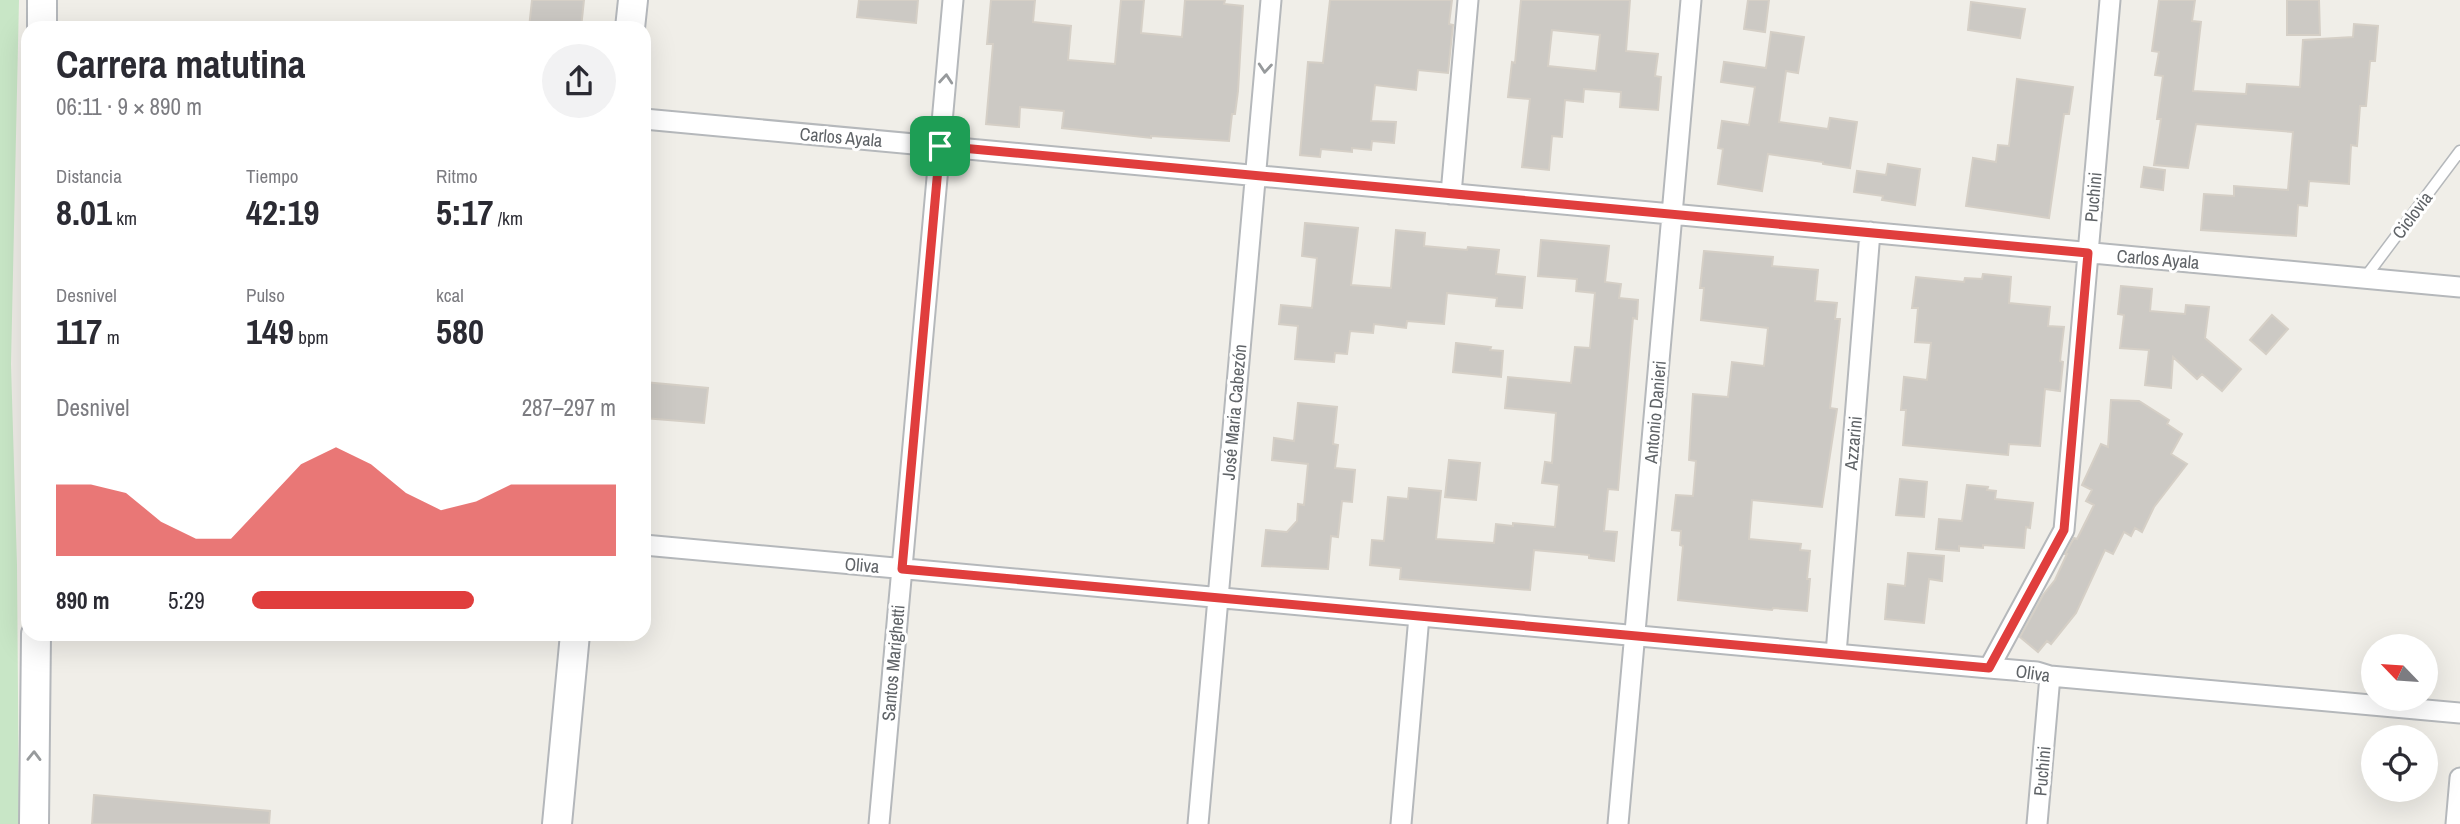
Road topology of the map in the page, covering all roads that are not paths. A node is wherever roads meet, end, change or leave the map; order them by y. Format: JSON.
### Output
{"nodes":[{"id":1,"x":42,"y":0,"type":"edge"},
{"id":2,"x":633,"y":0,"type":"edge"},
{"id":3,"x":953,"y":0,"type":"edge"},
{"id":4,"x":1271,"y":0,"type":"edge"},
{"id":5,"x":1468,"y":0,"type":"edge"},
{"id":6,"x":1691,"y":0,"type":"edge"},
{"id":7,"x":2110,"y":0,"type":"edge"},
{"id":8,"x":41,"y":21,"type":"edge"},
{"id":9,"x":631,"y":21,"type":"edge"},
{"id":10,"x":651,"y":120,"type":"edge"},
{"id":11,"x":940,"y":146,"type":"junction"},
{"id":12,"x":2460,"y":151,"type":"edge"},
{"id":13,"x":1255,"y":176,"type":"junction"},
{"id":14,"x":1451,"y":194,"type":"junction"},
{"id":15,"x":1672,"y":215,"type":"junction"},
{"id":16,"x":1870,"y":232,"type":"junction"},
{"id":17,"x":2088,"y":253,"type":"junction"},
{"id":18,"x":2364,"y":279,"type":"junction"},
{"id":19,"x":2460,"y":287,"type":"edge"},
{"id":20,"x":651,"y":546,"type":"edge"},
{"id":21,"x":902,"y":569,"type":"junction"},
{"id":22,"x":1218,"y":598,"type":"junction"},
{"id":23,"x":1419,"y":616,"type":"junction"},
{"id":24,"x":1635,"y":635,"type":"junction"},
{"id":25,"x":36,"y":641,"type":"edge"},
{"id":26,"x":574,"y":641,"type":"edge"},
{"id":27,"x":1836,"y":654,"type":"junction"},
{"id":28,"x":1989,"y":668,"type":"junction"},
{"id":29,"x":2050,"y":676,"type":"junction"},
{"id":30,"x":2460,"y":713,"type":"edge"},
{"id":31,"x":2460,"y":778,"type":"edge"},
{"id":32,"x":34,"y":824,"type":"edge"},
{"id":33,"x":558,"y":824,"type":"edge"},
{"id":34,"x":879,"y":824,"type":"edge"},
{"id":35,"x":1198,"y":824,"type":"edge"},
{"id":36,"x":1401,"y":824,"type":"edge"},
{"id":37,"x":1618,"y":824,"type":"edge"},
{"id":38,"x":2037,"y":824,"type":"edge"},
{"id":39,"x":2456,"y":824,"type":"edge"}],
"edges":[{"from":1,"to":8,"type":"main road"},
{"from":2,"to":9,"type":"main road"},
{"from":11,"to":3,"type":"street","name":"Santos Marighetti","one_way":true},
{"from":4,"to":13,"type":"street","name":"José Maria Cabezón","one_way":true},
{"from":5,"to":14,"type":"street"},
{"from":6,"to":15,"type":"street","name":"Antonio Danieri"},
{"from":7,"to":17,"type":"street","name":"Puchini"},
{"from":10,"to":11,"type":"street","name":"Carlos Ayala"},
{"from":11,"to":13,"type":"street","name":"Carlos Ayala"},
{"from":11,"to":21,"type":"street","name":"Santos Marighetti"},
{"from":12,"to":18,"type":"lane","name":"Ciclovia"},
{"from":13,"to":14,"type":"street","name":"Carlos Ayala"},
{"from":13,"to":22,"type":"street","name":"José Maria Cabezón"},
{"from":14,"to":15,"type":"street","name":"Carlos Ayala"},
{"from":15,"to":16,"type":"street","name":"Carlos Ayala"},
{"from":15,"to":24,"type":"street","name":"Antonio Danieri"},
{"from":16,"to":17,"type":"street","name":"Carlos Ayala"},
{"from":16,"to":27,"type":"street","name":"Azzarini"},
{"from":17,"to":18,"type":"street","name":"Carlos Ayala"},
{"from":17,"to":28,"type":"street","name":"Puchini"},
{"from":18,"to":19,"type":"street","name":"Carlos Ayala"},
{"from":20,"to":21,"type":"street","name":"Oliva"},
{"from":21,"to":22,"type":"street","name":"Oliva"},
{"from":21,"to":34,"type":"street","name":"Santos Marighetti"},
{"from":22,"to":23,"type":"street","name":"Oliva"},
{"from":22,"to":35,"type":"street","name":"José Maria Cabezón"},
{"from":23,"to":24,"type":"street","name":"Oliva"},
{"from":23,"to":36,"type":"street"},
{"from":24,"to":27,"type":"street","name":"Oliva"},
{"from":24,"to":37,"type":"street","name":"Antonio Danieri"},
{"from":32,"to":25,"type":"main road","one_way":true},
{"from":26,"to":33,"type":"main road"},
{"from":27,"to":28,"type":"street","name":"Oliva"},
{"from":28,"to":29,"type":"street","name":"Oliva"},
{"from":29,"to":30,"type":"street","name":"Oliva"},
{"from":29,"to":38,"type":"street","name":"Puchini"},
{"from":31,"to":39,"type":"street"}]}
